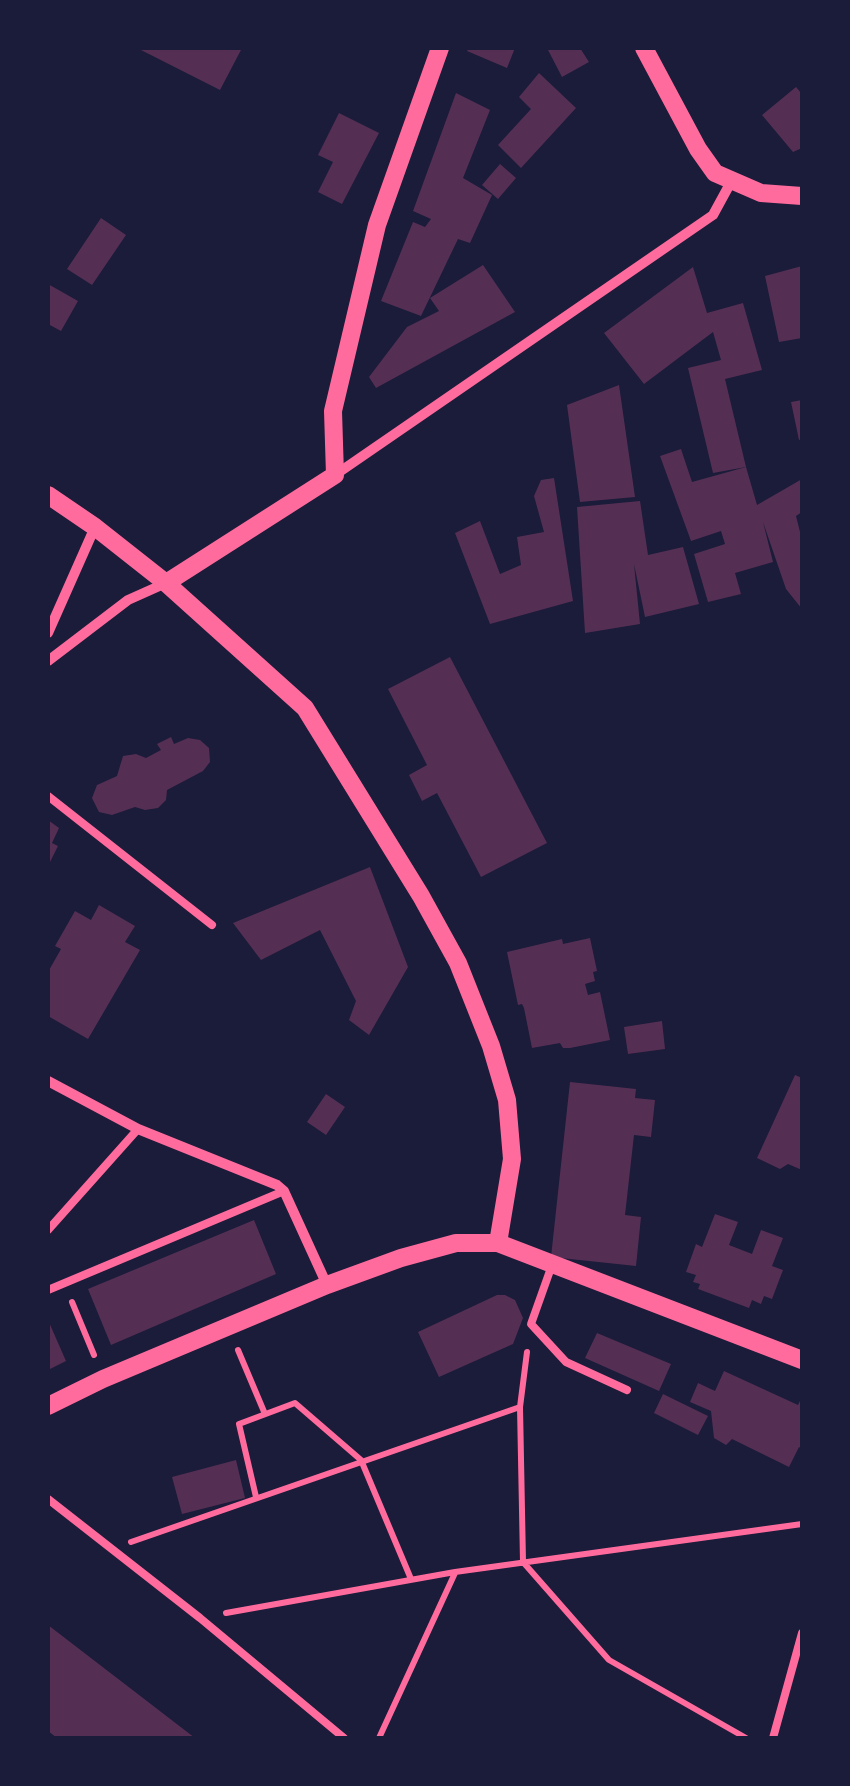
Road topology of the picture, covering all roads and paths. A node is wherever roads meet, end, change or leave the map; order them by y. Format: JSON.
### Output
{"nodes":[{"id":1,"x":440,"y":48,"type":"edge"},
{"id":2,"x":644,"y":48,"type":"edge"},
{"id":3,"x":731,"y":182,"type":"junction"},
{"id":4,"x":802,"y":196,"type":"edge"},
{"id":5,"x":335,"y":475,"type":"junction"},
{"id":6,"x":48,"y":495,"type":"edge"},
{"id":7,"x":95,"y":527,"type":"junction"},
{"id":8,"x":166,"y":583,"type":"junction"},
{"id":9,"x":48,"y":632,"type":"edge"},
{"id":10,"x":48,"y":660,"type":"edge"},
{"id":11,"x":48,"y":796,"type":"edge"},
{"id":12,"x":212,"y":925,"type":"dead end"},
{"id":13,"x":48,"y":1081,"type":"edge"},
{"id":14,"x":138,"y":1129,"type":"junction"},
{"id":15,"x":284,"y":1191,"type":"junction"},
{"id":16,"x":48,"y":1230,"type":"edge"},
{"id":17,"x":498,"y":1242,"type":"junction"},
{"id":18,"x":552,"y":1265,"type":"junction"},
{"id":19,"x":64,"y":1282,"type":"junction"},
{"id":20,"x":327,"y":1284,"type":"junction"},
{"id":21,"x":48,"y":1290,"type":"edge"},
{"id":22,"x":531,"y":1324,"type":"junction"},
{"id":23,"x":228,"y":1327,"type":"junction"},
{"id":24,"x":802,"y":1360,"type":"edge"},
{"id":25,"x":103,"y":1379,"type":"junction"},
{"id":26,"x":628,"y":1390,"type":"dead end"},
{"id":27,"x":48,"y":1406,"type":"edge"},
{"id":28,"x":520,"y":1408,"type":"junction"},
{"id":29,"x":265,"y":1414,"type":"junction"},
{"id":30,"x":361,"y":1460,"type":"junction"},
{"id":31,"x":256,"y":1497,"type":"junction"},
{"id":32,"x":48,"y":1499,"type":"edge"},
{"id":33,"x":802,"y":1524,"type":"edge"},
{"id":34,"x":111,"y":1549,"type":"junction"},
{"id":35,"x":523,"y":1562,"type":"junction"},
{"id":36,"x":455,"y":1572,"type":"junction"},
{"id":37,"x":411,"y":1579,"type":"junction"},
{"id":38,"x":200,"y":1618,"type":"junction"},
{"id":39,"x":802,"y":1633,"type":"edge"},
{"id":40,"x":344,"y":1738,"type":"edge"},
{"id":41,"x":379,"y":1738,"type":"edge"},
{"id":42,"x":746,"y":1738,"type":"edge"},
{"id":43,"x":772,"y":1738,"type":"edge"}],
"edges":[{"from":1,"to":5,"type":"street"},
{"from":2,"to":3,"type":"street"},
{"from":3,"to":4,"type":"street"},
{"from":3,"to":5,"type":"street"},
{"from":5,"to":8,"type":"street"},
{"from":6,"to":7,"type":"street"},
{"from":7,"to":8,"type":"street"},
{"from":7,"to":9,"type":"street"},
{"from":8,"to":10,"type":"street"},
{"from":8,"to":17,"type":"street"},
{"from":11,"to":12,"type":"lane"},
{"from":13,"to":14,"type":"street"},
{"from":14,"to":15,"type":"street"},
{"from":14,"to":16,"type":"lane"},
{"from":15,"to":19,"type":"lane"},
{"from":15,"to":20,"type":"street"},
{"from":17,"to":18,"type":"street"},
{"from":17,"to":20,"type":"street"},
{"from":18,"to":22,"type":"lane"},
{"from":18,"to":24,"type":"street"},
{"from":19,"to":21,"type":"lane"},
{"from":19,"to":25,"type":"path"},
{"from":20,"to":23,"type":"street"},
{"from":22,"to":26,"type":"lane"},
{"from":22,"to":28,"type":"path"},
{"from":23,"to":25,"type":"street"},
{"from":23,"to":29,"type":"path"},
{"from":25,"to":27,"type":"street"},
{"from":28,"to":30,"type":"path"},
{"from":28,"to":35,"type":"path"},
{"from":29,"to":30,"type":"path"},
{"from":29,"to":31,"type":"path"},
{"from":30,"to":31,"type":"path"},
{"from":30,"to":37,"type":"path"},
{"from":31,"to":34,"type":"path"},
{"from":32,"to":34,"type":"lane"},
{"from":33,"to":35,"type":"path"},
{"from":34,"to":38,"type":"lane"},
{"from":35,"to":36,"type":"path"},
{"from":35,"to":42,"type":"path"},
{"from":36,"to":37,"type":"path"},
{"from":36,"to":41,"type":"path"},
{"from":37,"to":38,"type":"path"},
{"from":38,"to":40,"type":"lane"},
{"from":39,"to":43,"type":"lane"}]}
